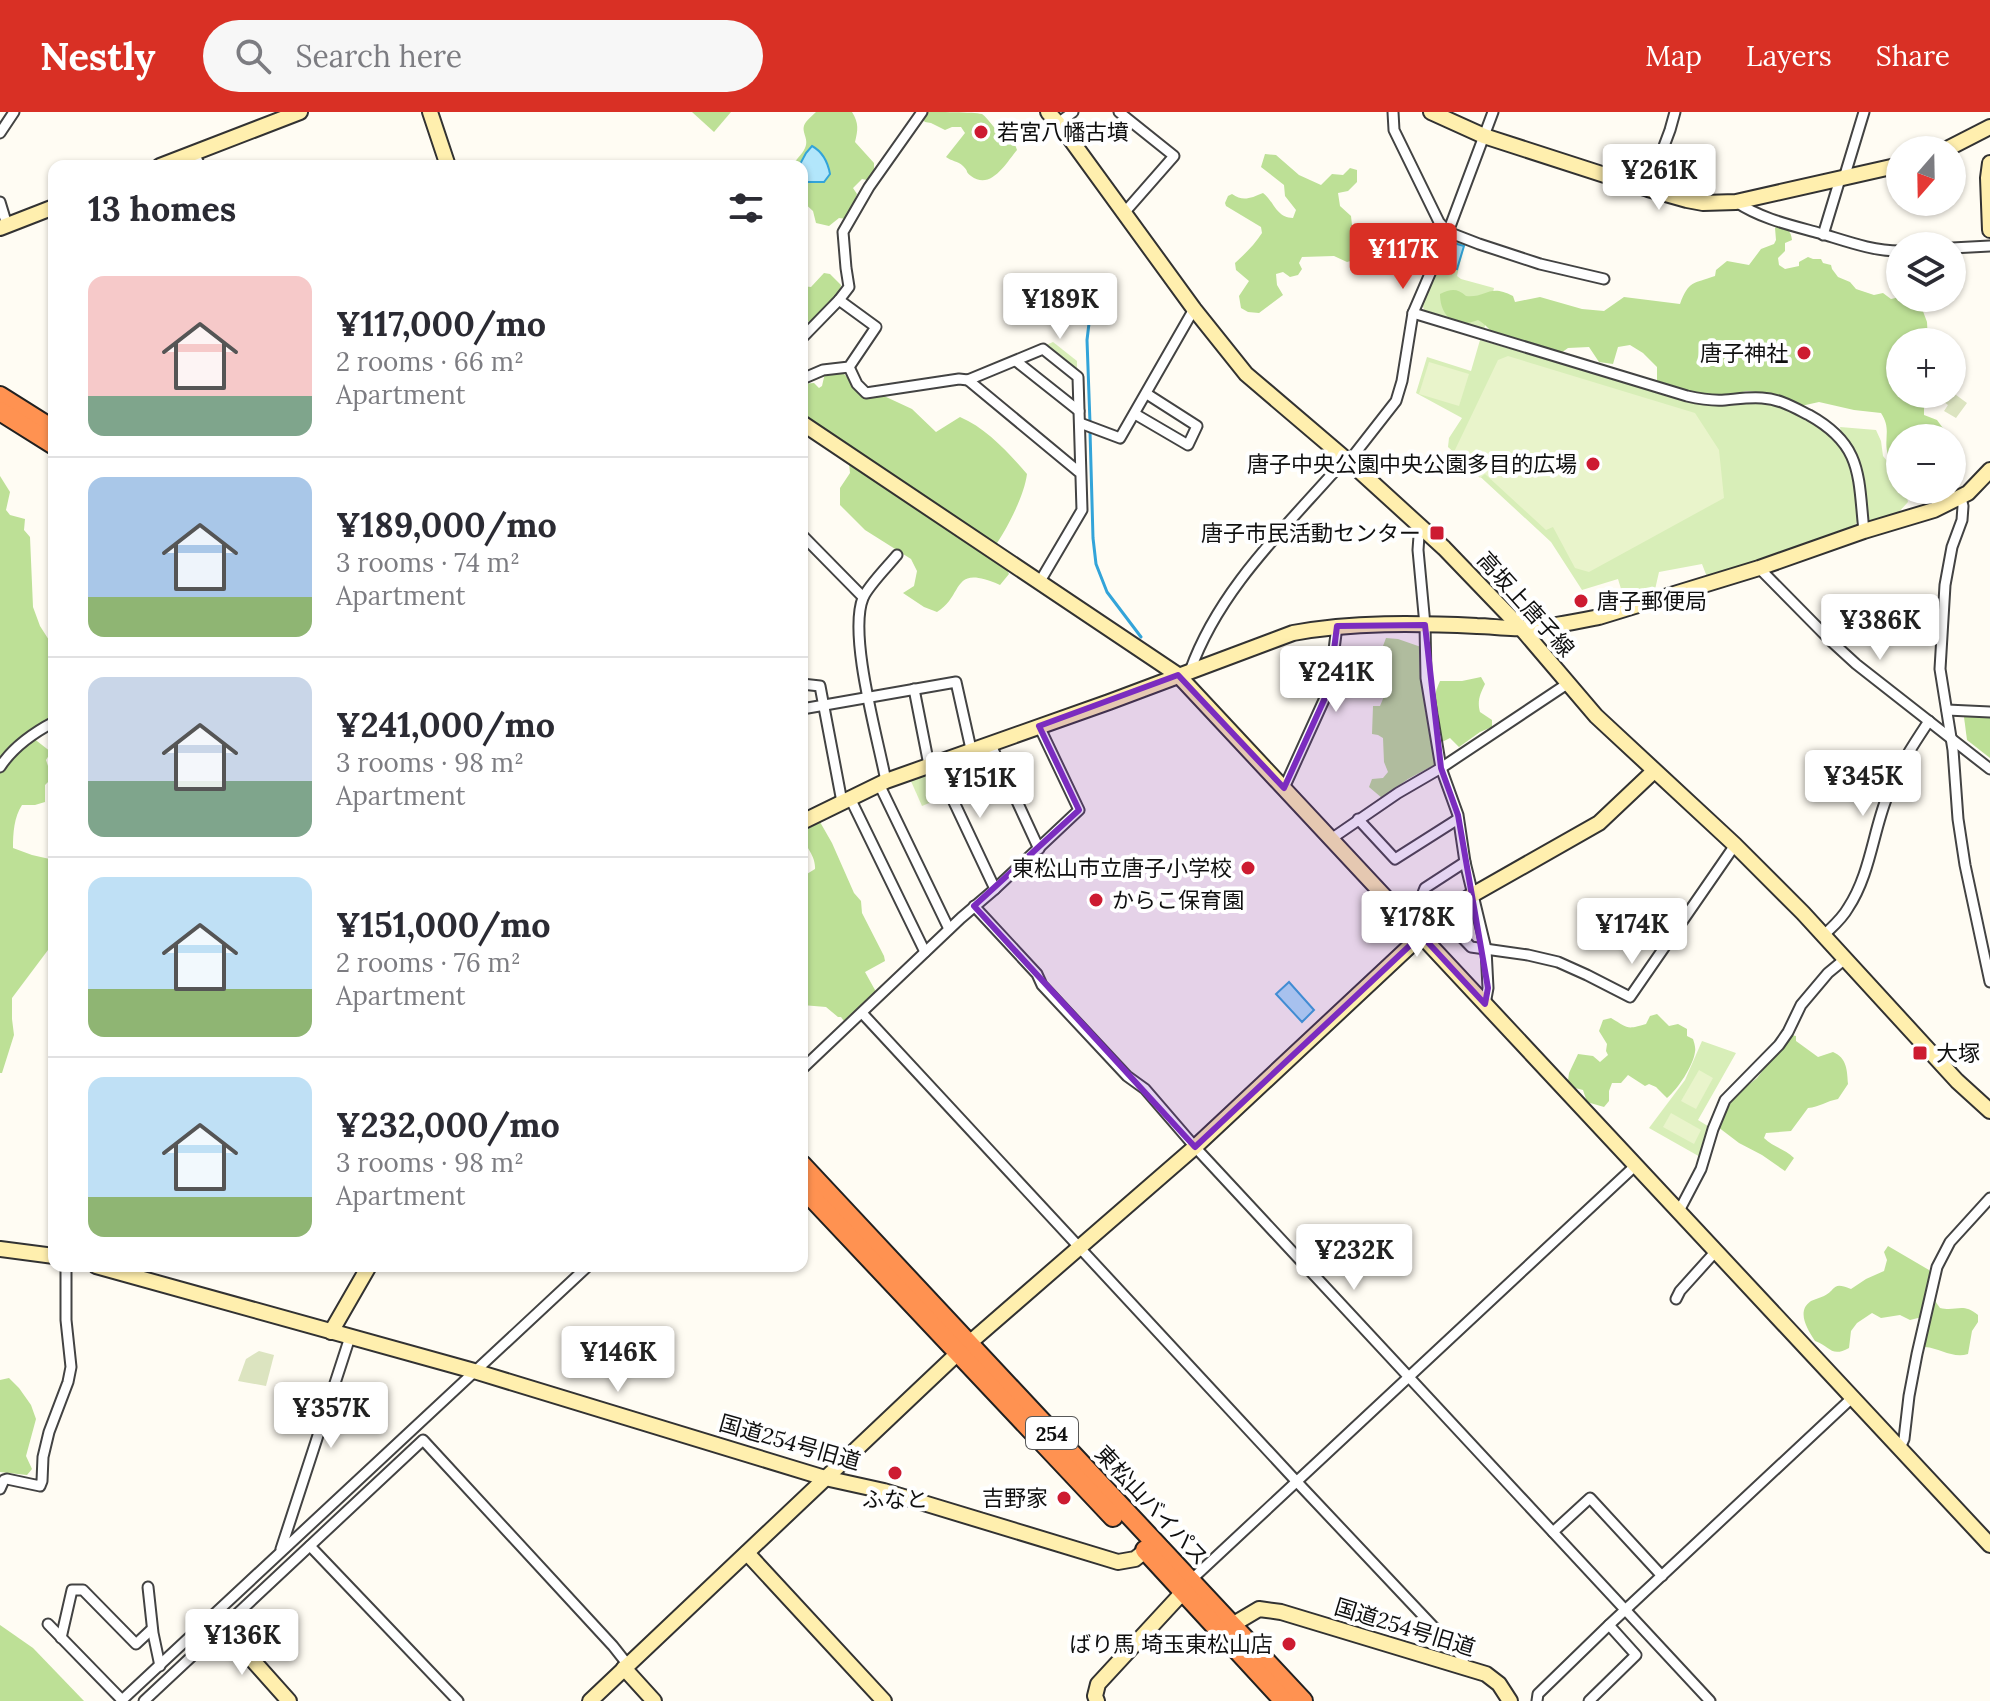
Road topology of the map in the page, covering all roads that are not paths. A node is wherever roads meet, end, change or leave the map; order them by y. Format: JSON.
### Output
{"nodes":[{"id":1,"x":14,"y":112,"type":"edge"},
{"id":2,"x":300,"y":112,"type":"edge"},
{"id":3,"x":430,"y":112,"type":"edge"},
{"id":4,"x":921,"y":112,"type":"edge"},
{"id":5,"x":1073,"y":112,"type":"edge"},
{"id":6,"x":1119,"y":112,"type":"edge"},
{"id":7,"x":1393,"y":112,"type":"edge"},
{"id":8,"x":1431,"y":112,"type":"edge"},
{"id":9,"x":1493,"y":112,"type":"edge"},
{"id":10,"x":1675,"y":112,"type":"edge"},
{"id":11,"x":1864,"y":112,"type":"edge"},
{"id":12,"x":1053,"y":117,"type":"edge"},
{"id":13,"x":1990,"y":127,"type":"edge"},
{"id":14,"x":0,"y":133,"type":"edge"},
{"id":15,"x":1484,"y":136,"type":"junction"},
{"id":16,"x":1966,"y":139,"type":"edge"},
{"id":17,"x":197,"y":159,"type":"edge"},
{"id":18,"x":446,"y":160,"type":"edge"},
{"id":19,"x":1990,"y":163,"type":"edge"},
{"id":20,"x":1886,"y":168,"type":"edge"},
{"id":21,"x":1842,"y":179,"type":"junction"},
{"id":22,"x":1648,"y":189,"type":"junction"},
{"id":23,"x":0,"y":202,"type":"edge"},
{"id":24,"x":1736,"y":202,"type":"junction"},
{"id":25,"x":48,"y":209,"type":"edge"},
{"id":26,"x":1124,"y":213,"type":"junction"},
{"id":27,"x":3,"y":227,"type":"edge"},
{"id":28,"x":1990,"y":230,"type":"edge"},
{"id":29,"x":1448,"y":232,"type":"junction"},
{"id":30,"x":1823,"y":235,"type":"junction"},
{"id":31,"x":1990,"y":246,"type":"edge"},
{"id":32,"x":1966,"y":247,"type":"edge"},
{"id":33,"x":1886,"y":250,"type":"edge"},
{"id":34,"x":1604,"y":279,"type":"dead end"},
{"id":35,"x":839,"y":300,"type":"junction"},
{"id":36,"x":1194,"y":309,"type":"junction"},
{"id":37,"x":1413,"y":313,"type":"junction"},
{"id":38,"x":808,"y":332,"type":"edge"},
{"id":39,"x":1016,"y":361,"type":"junction"},
{"id":40,"x":849,"y":367,"type":"junction"},
{"id":41,"x":808,"y":376,"type":"edge"},
{"id":42,"x":968,"y":380,"type":"junction"},
{"id":43,"x":1147,"y":394,"type":"junction"},
{"id":44,"x":0,"y":396,"type":"edge"},
{"id":45,"x":0,"y":411,"type":"edge"},
{"id":46,"x":1079,"y":411,"type":"junction"},
{"id":47,"x":1135,"y":414,"type":"junction"},
{"id":48,"x":1080,"y":423,"type":"junction"},
{"id":49,"x":808,"y":427,"type":"edge"},
{"id":50,"x":48,"y":429,"type":"edge"},
{"id":51,"x":48,"y":430,"type":"edge"},
{"id":52,"x":1347,"y":460,"type":"junction"},
{"id":53,"x":1990,"y":470,"type":"edge"},
{"id":54,"x":1079,"y":472,"type":"junction"},
{"id":55,"x":1966,"y":494,"type":"edge"},
{"id":56,"x":1948,"y":504,"type":"edge"},
{"id":57,"x":1962,"y":504,"type":"edge"},
{"id":58,"x":1423,"y":529,"type":"junction"},
{"id":59,"x":1864,"y":531,"type":"junction"},
{"id":60,"x":808,"y":541,"type":"edge"},
{"id":61,"x":897,"y":555,"type":"dead end"},
{"id":62,"x":1759,"y":568,"type":"junction"},
{"id":63,"x":1039,"y":583,"type":"junction"},
{"id":64,"x":863,"y":597,"type":"junction"},
{"id":65,"x":1425,"y":625,"type":"junction"},
{"id":66,"x":1337,"y":626,"type":"junction"},
{"id":67,"x":1521,"y":628,"type":"junction"},
{"id":68,"x":1184,"y":673,"type":"junction"},
{"id":69,"x":1567,"y":684,"type":"junction"},
{"id":70,"x":808,"y":685,"type":"edge"},
{"id":71,"x":914,"y":689,"type":"junction"},
{"id":72,"x":868,"y":697,"type":"junction"},
{"id":73,"x":824,"y":705,"type":"junction"},
{"id":74,"x":808,"y":708,"type":"edge"},
{"id":75,"x":1947,"y":710,"type":"junction"},
{"id":76,"x":1990,"y":712,"type":"edge"},
{"id":77,"x":1929,"y":721,"type":"junction"},
{"id":78,"x":48,"y":725,"type":"edge"},
{"id":79,"x":1039,"y":726,"type":"junction"},
{"id":80,"x":1951,"y":737,"type":"junction"},
{"id":81,"x":990,"y":743,"type":"junction"},
{"id":82,"x":971,"y":749,"type":"junction"},
{"id":83,"x":932,"y":765,"type":"junction"},
{"id":84,"x":0,"y":767,"type":"edge"},
{"id":85,"x":1441,"y":768,"type":"junction"},
{"id":86,"x":1990,"y":769,"type":"edge"},
{"id":87,"x":1654,"y":771,"type":"junction"},
{"id":88,"x":882,"y":782,"type":"junction"},
{"id":89,"x":1284,"y":788,"type":"junction"},
{"id":90,"x":846,"y":800,"type":"junction"},
{"id":91,"x":808,"y":818,"type":"edge"},
{"id":92,"x":1358,"y":819,"type":"junction"},
{"id":93,"x":1458,"y":819,"type":"junction"},
{"id":94,"x":1331,"y":839,"type":"junction"},
{"id":95,"x":1735,"y":845,"type":"junction"},
{"id":96,"x":1039,"y":849,"type":"junction"},
{"id":97,"x":1465,"y":862,"type":"junction"},
{"id":98,"x":995,"y":889,"type":"junction"},
{"id":99,"x":1474,"y":894,"type":"junction"},
{"id":100,"x":974,"y":906,"type":"junction"},
{"id":101,"x":1441,"y":917,"type":"junction"},
{"id":102,"x":949,"y":929,"type":"junction"},
{"id":103,"x":1421,"y":935,"type":"junction"},
{"id":104,"x":1823,"y":936,"type":"junction"},
{"id":105,"x":1486,"y":949,"type":"junction"},
{"id":106,"x":925,"y":952,"type":"junction"},
{"id":107,"x":1845,"y":959,"type":"junction"},
{"id":108,"x":1990,"y":982,"type":"edge"},
{"id":109,"x":1485,"y":1004,"type":"junction"},
{"id":110,"x":862,"y":1013,"type":"junction"},
{"id":111,"x":808,"y":1063,"type":"edge"},
{"id":112,"x":1990,"y":1111,"type":"edge"},
{"id":113,"x":1195,"y":1147,"type":"junction"},
{"id":114,"x":1636,"y":1165,"type":"junction"},
{"id":115,"x":808,"y":1172,"type":"edge"},
{"id":116,"x":808,"y":1193,"type":"edge"},
{"id":117,"x":1990,"y":1198,"type":"edge"},
{"id":118,"x":1679,"y":1211,"type":"junction"},
{"id":119,"x":0,"y":1249,"type":"edge"},
{"id":120,"x":1080,"y":1249,"type":"junction"},
{"id":121,"x":1716,"y":1251,"type":"junction"},
{"id":122,"x":48,"y":1255,"type":"edge"},
{"id":123,"x":66,"y":1272,"type":"edge"},
{"id":124,"x":117,"y":1272,"type":"edge"},
{"id":125,"x":366,"y":1272,"type":"edge"},
{"id":126,"x":581,"y":1272,"type":"edge"},
{"id":127,"x":1676,"y":1299,"type":"dead end"},
{"id":128,"x":331,"y":1332,"type":"junction"},
{"id":129,"x":350,"y":1337,"type":"junction"},
{"id":130,"x":964,"y":1348,"type":"junction"},
{"id":131,"x":474,"y":1371,"type":"junction"},
{"id":132,"x":1409,"y":1376,"type":"junction"},
{"id":133,"x":1853,"y":1397,"type":"junction"},
{"id":134,"x":1900,"y":1448,"type":"junction"},
{"id":135,"x":825,"y":1478,"type":"junction"},
{"id":136,"x":1297,"y":1482,"type":"junction"},
{"id":137,"x":0,"y":1489,"type":"edge"},
{"id":138,"x":1553,"y":1532,"type":"junction"},
{"id":139,"x":1990,"y":1545,"type":"edge"},
{"id":140,"x":310,"y":1546,"type":"junction"},
{"id":141,"x":1145,"y":1551,"type":"junction"},
{"id":142,"x":280,"y":1552,"type":"junction"},
{"id":143,"x":747,"y":1553,"type":"junction"},
{"id":144,"x":1662,"y":1576,"type":"junction"},
{"id":145,"x":148,"y":1587,"type":"dead end"},
{"id":146,"x":1186,"y":1587,"type":"junction"},
{"id":147,"x":1626,"y":1610,"type":"junction"},
{"id":148,"x":213,"y":1615,"type":"junction"},
{"id":149,"x":48,"y":1624,"type":"dead end"},
{"id":150,"x":1232,"y":1625,"type":"junction"},
{"id":151,"x":1609,"y":1625,"type":"junction"},
{"id":152,"x":223,"y":1627,"type":"junction"},
{"id":153,"x":152,"y":1629,"type":"junction"},
{"id":154,"x":61,"y":1638,"type":"junction"},
{"id":155,"x":160,"y":1666,"type":"junction"},
{"id":156,"x":626,"y":1666,"type":"junction"},
{"id":157,"x":1467,"y":1669,"type":"junction"},
{"id":158,"x":121,"y":1700,"type":"edge"},
{"id":159,"x":144,"y":1701,"type":"edge"},
{"id":160,"x":289,"y":1701,"type":"edge"},
{"id":161,"x":458,"y":1701,"type":"edge"},
{"id":162,"x":590,"y":1701,"type":"edge"},
{"id":163,"x":654,"y":1701,"type":"edge"},
{"id":164,"x":884,"y":1701,"type":"edge"},
{"id":165,"x":1097,"y":1701,"type":"edge"},
{"id":166,"x":1284,"y":1701,"type":"edge"},
{"id":167,"x":1303,"y":1701,"type":"edge"},
{"id":168,"x":1510,"y":1701,"type":"edge"},
{"id":169,"x":1537,"y":1701,"type":"edge"},
{"id":170,"x":1589,"y":1701,"type":"edge"},
{"id":171,"x":1710,"y":1701,"type":"edge"}],
"edges":[{"from":1,"to":14,"type":"street"},
{"from":2,"to":17,"type":"street"},
{"from":3,"to":18,"type":"street"},
{"from":4,"to":35,"type":"street"},
{"from":5,"to":12,"type":"street"},
{"from":6,"to":26,"type":"street"},
{"from":7,"to":29,"type":"street"},
{"from":8,"to":15,"type":"street"},
{"from":9,"to":15,"type":"street"},
{"from":10,"to":22,"type":"street"},
{"from":11,"to":21,"type":"street"},
{"from":12,"to":26,"type":"street","name":"高坂上唐子線"},
{"from":13,"to":16,"type":"street"},
{"from":15,"to":22,"type":"street"},
{"from":15,"to":29,"type":"street"},
{"from":19,"to":28,"type":"street"},
{"from":20,"to":21,"type":"street"},
{"from":21,"to":24,"type":"street"},
{"from":21,"to":30,"type":"street"},
{"from":22,"to":24,"type":"street"},
{"from":23,"to":27,"type":"street"},
{"from":24,"to":30,"type":"street"},
{"from":25,"to":27,"type":"street"},
{"from":26,"to":36,"type":"street","name":"高坂上唐子線"},
{"from":29,"to":34,"type":"street"},
{"from":29,"to":37,"type":"street"},
{"from":30,"to":33,"type":"street"},
{"from":31,"to":32,"type":"street"},
{"from":35,"to":38,"type":"street"},
{"from":35,"to":40,"type":"street"},
{"from":36,"to":43,"type":"street"},
{"from":36,"to":52,"type":"street","name":"高坂上唐子線"},
{"from":37,"to":52,"type":"street"},
{"from":37,"to":59,"type":"street"},
{"from":39,"to":42,"type":"street"},
{"from":39,"to":46,"type":"street"},
{"from":39,"to":46,"type":"street"},
{"from":40,"to":41,"type":"street"},
{"from":40,"to":42,"type":"street"},
{"from":42,"to":54,"type":"street"},
{"from":43,"to":47,"type":"street"},
{"from":43,"to":47,"type":"street"},
{"from":44,"to":50,"type":"highway"},
{"from":45,"to":51,"type":"highway"},
{"from":46,"to":48,"type":"street"},
{"from":47,"to":48,"type":"street"},
{"from":48,"to":54,"type":"street"},
{"from":49,"to":63,"type":"street"},
{"from":52,"to":58,"type":"street","name":"高坂上唐子線"},
{"from":52,"to":68,"type":"street"},
{"from":53,"to":55,"type":"street"},
{"from":54,"to":63,"type":"street"},
{"from":56,"to":59,"type":"street"},
{"from":57,"to":75,"type":"street"},
{"from":58,"to":65,"type":"street"},
{"from":58,"to":67,"type":"street","name":"高坂上唐子線"},
{"from":59,"to":62,"type":"street"},
{"from":60,"to":64,"type":"street"},
{"from":61,"to":64,"type":"street"},
{"from":62,"to":67,"type":"street"},
{"from":62,"to":77,"type":"street"},
{"from":63,"to":68,"type":"street"},
{"from":64,"to":72,"type":"street"},
{"from":65,"to":66,"type":"street"},
{"from":65,"to":67,"type":"street"},
{"from":65,"to":85,"type":"street"},
{"from":66,"to":68,"type":"street"},
{"from":66,"to":89,"type":"street"},
{"from":67,"to":69,"type":"street","name":"高坂上唐子線"},
{"from":68,"to":79,"type":"street"},
{"from":68,"to":89,"type":"street"},
{"from":69,"to":85,"type":"street"},
{"from":69,"to":87,"type":"street","name":"高坂上唐子線"},
{"from":70,"to":73,"type":"street"},
{"from":71,"to":72,"type":"street"},
{"from":71,"to":82,"type":"street"},
{"from":71,"to":83,"type":"street"},
{"from":72,"to":73,"type":"street"},
{"from":72,"to":88,"type":"street"},
{"from":73,"to":74,"type":"street"},
{"from":73,"to":90,"type":"street"},
{"from":75,"to":76,"type":"street"},
{"from":75,"to":80,"type":"street"},
{"from":77,"to":80,"type":"street"},
{"from":77,"to":104,"type":"street"},
{"from":78,"to":84,"type":"street"},
{"from":79,"to":81,"type":"street"},
{"from":79,"to":96,"type":"street"},
{"from":80,"to":86,"type":"street"},
{"from":80,"to":108,"type":"street"},
{"from":81,"to":82,"type":"street"},
{"from":81,"to":96,"type":"street"},
{"from":82,"to":83,"type":"street"},
{"from":83,"to":88,"type":"street"},
{"from":83,"to":98,"type":"street"},
{"from":85,"to":92,"type":"street"},
{"from":85,"to":93,"type":"street"},
{"from":87,"to":95,"type":"street","name":"高坂上唐子線"},
{"from":87,"to":99,"type":"street"},
{"from":88,"to":90,"type":"street"},
{"from":88,"to":102,"type":"street"},
{"from":89,"to":94,"type":"street"},
{"from":90,"to":91,"type":"street"},
{"from":90,"to":106,"type":"street"},
{"from":92,"to":93,"type":"street"},
{"from":92,"to":94,"type":"street"},
{"from":93,"to":97,"type":"street"},
{"from":94,"to":103,"type":"street"},
{"from":95,"to":104,"type":"street","name":"高坂上唐子線"},
{"from":95,"to":105,"type":"street"},
{"from":96,"to":98,"type":"street"},
{"from":97,"to":99,"type":"street"},
{"from":97,"to":101,"type":"street"},
{"from":98,"to":100,"type":"street"},
{"from":99,"to":101,"type":"street"},
{"from":99,"to":105,"type":"street"},
{"from":100,"to":102,"type":"street"},
{"from":100,"to":113,"type":"street"},
{"from":101,"to":103,"type":"street"},
{"from":101,"to":105,"type":"street"},
{"from":102,"to":106,"type":"street"},
{"from":103,"to":109,"type":"street"},
{"from":103,"to":113,"type":"street"},
{"from":104,"to":107,"type":"street","name":"高坂上唐子線"},
{"from":105,"to":109,"type":"street"},
{"from":106,"to":110,"type":"street"},
{"from":107,"to":112,"type":"street","name":"高坂上唐子線"},
{"from":107,"to":118,"type":"street"},
{"from":109,"to":114,"type":"street"},
{"from":110,"to":111,"type":"street"},
{"from":110,"to":120,"type":"street"},
{"from":113,"to":120,"type":"street"},
{"from":113,"to":132,"type":"street"},
{"from":114,"to":118,"type":"street"},
{"from":114,"to":132,"type":"street"},
{"from":115,"to":130,"type":"highway","name":"東松山バイパス","number":"254"},
{"from":116,"to":130,"type":"highway","name":"東松山バイパス","number":"254"},
{"from":117,"to":134,"type":"street"},
{"from":118,"to":121,"type":"street"},
{"from":119,"to":122,"type":"street"},
{"from":120,"to":130,"type":"street"},
{"from":120,"to":136,"type":"street"},
{"from":121,"to":127,"type":"street"},
{"from":121,"to":133,"type":"street"},
{"from":123,"to":137,"type":"street"},
{"from":124,"to":128,"type":"street","name":"国道254号旧道"},
{"from":125,"to":128,"type":"street"},
{"from":126,"to":131,"type":"street"},
{"from":128,"to":129,"type":"street","name":"国道254号旧道"},
{"from":129,"to":131,"type":"street","name":"国道254号旧道"},
{"from":129,"to":142,"type":"street"},
{"from":130,"to":135,"type":"street"},
{"from":130,"to":141,"type":"highway","name":"東松山バイパス","number":"254"},
{"from":130,"to":146,"type":"highway","name":"東松山バイパス","number":"254"},
{"from":131,"to":135,"type":"street","name":"国道254号旧道"},
{"from":131,"to":142,"type":"street"},
{"from":132,"to":136,"type":"street"},
{"from":132,"to":138,"type":"street"},
{"from":133,"to":134,"type":"street"},
{"from":133,"to":144,"type":"street"},
{"from":134,"to":139,"type":"street"},
{"from":135,"to":141,"type":"street","name":"国道254号旧道"},
{"from":135,"to":143,"type":"street"},
{"from":136,"to":146,"type":"street"},
{"from":136,"to":157,"type":"street"},
{"from":138,"to":144,"type":"street"},
{"from":138,"to":147,"type":"street"},
{"from":140,"to":152,"type":"street"},
{"from":140,"to":156,"type":"street"},
{"from":140,"to":161,"type":"street"},
{"from":141,"to":146,"type":"highway","name":"東松山バイパス","number":"254"},
{"from":142,"to":148,"type":"street"},
{"from":143,"to":156,"type":"street"},
{"from":143,"to":164,"type":"street"},
{"from":144,"to":147,"type":"street"},
{"from":145,"to":153,"type":"street"},
{"from":146,"to":150,"type":"highway","name":"東松山バイパス","number":"254"},
{"from":146,"to":165,"type":"street"},
{"from":146,"to":166,"type":"highway","name":"東松山バイパス","number":"254"},
{"from":147,"to":151,"type":"street"},
{"from":147,"to":171,"type":"street"},
{"from":148,"to":152,"type":"street"},
{"from":148,"to":155,"type":"street"},
{"from":149,"to":154,"type":"street"},
{"from":150,"to":157,"type":"street","name":"国道254号旧道"},
{"from":150,"to":167,"type":"highway","name":"東松山バイパス","number":"254"},
{"from":151,"to":169,"type":"street"},
{"from":151,"to":170,"type":"street"},
{"from":152,"to":159,"type":"street"},
{"from":152,"to":160,"type":"street"},
{"from":153,"to":154,"type":"street"},
{"from":153,"to":155,"type":"street"},
{"from":154,"to":158,"type":"street"},
{"from":155,"to":158,"type":"street"},
{"from":156,"to":162,"type":"street"},
{"from":156,"to":163,"type":"street"},
{"from":157,"to":168,"type":"street","name":"国道254号旧道"}]}
